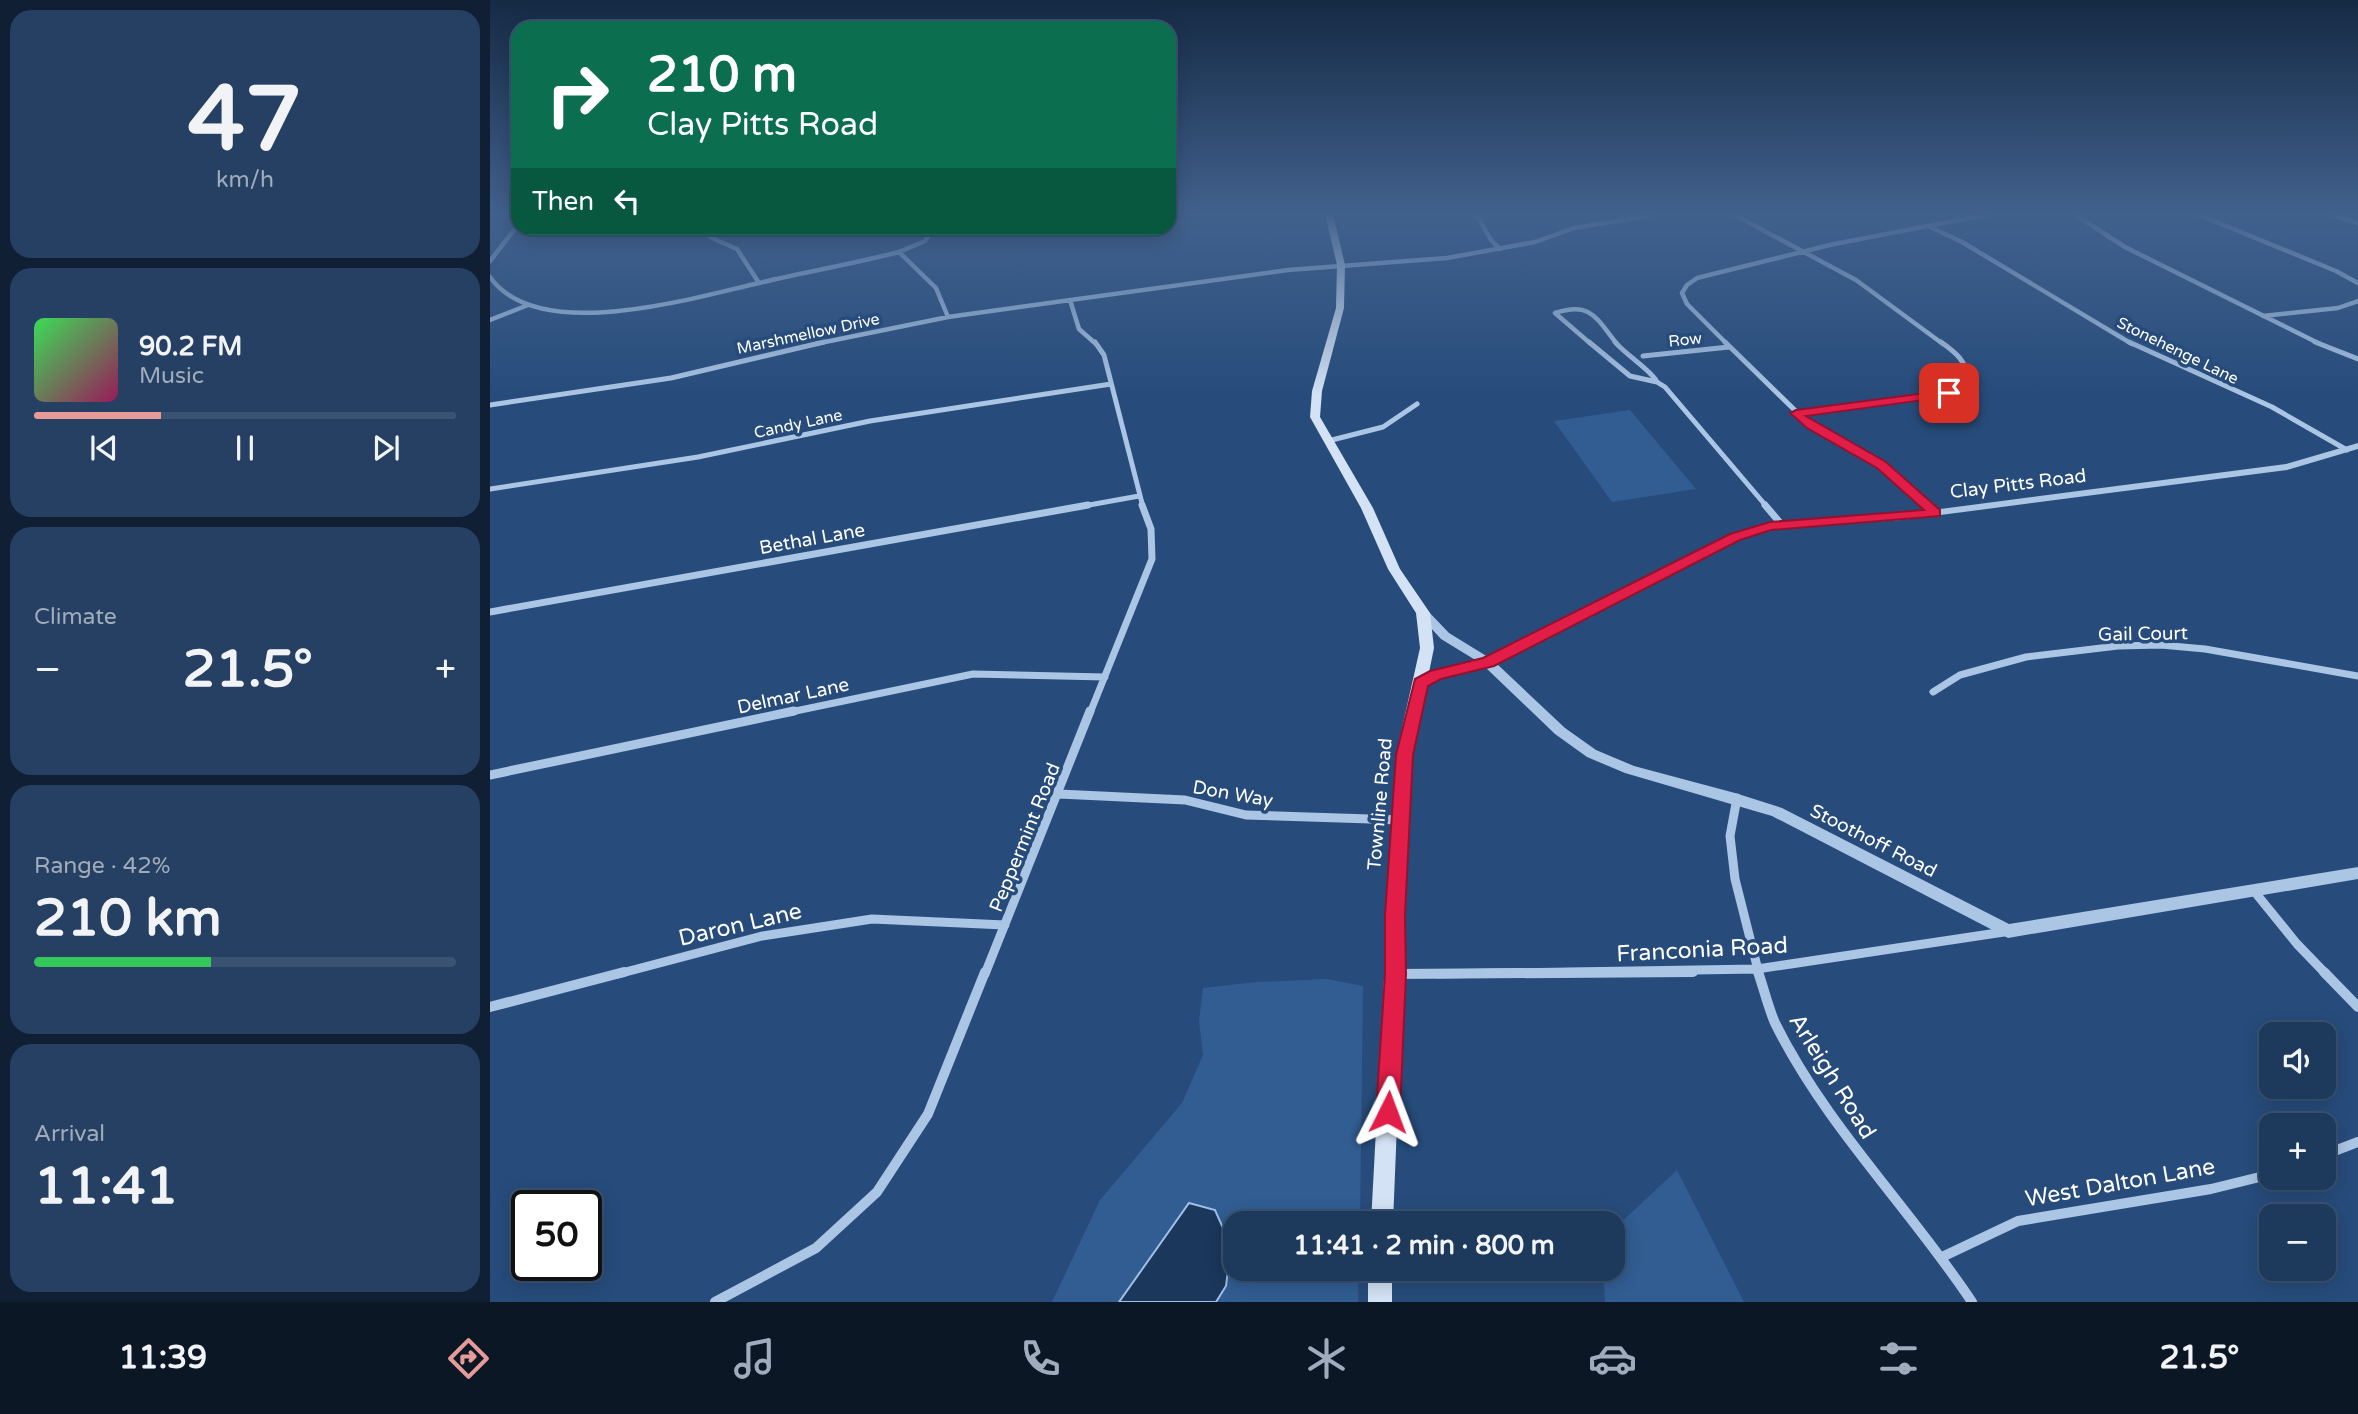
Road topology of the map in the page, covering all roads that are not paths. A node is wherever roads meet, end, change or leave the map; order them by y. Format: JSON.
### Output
{"nodes":[{"id":1,"x":754,"y":275,"type":"edge"},
{"id":2,"x":796,"y":275,"type":"edge"},
{"id":3,"x":922,"y":275,"type":"edge"},
{"id":4,"x":1265,"y":275,"type":"edge"},
{"id":5,"x":1341,"y":275,"type":"edge"},
{"id":6,"x":1706,"y":275,"type":"edge"},
{"id":7,"x":1846,"y":275,"type":"edge"},
{"id":8,"x":2016,"y":275,"type":"edge"},
{"id":9,"x":2180,"y":275,"type":"edge"},
{"id":10,"x":490,"y":277,"type":"edge"},
{"id":11,"x":759,"y":283,"type":"junction"},
{"id":12,"x":1070,"y":300,"type":"junction"},
{"id":13,"x":2358,"y":301,"type":"edge"},
{"id":14,"x":529,"y":305,"type":"junction"},
{"id":15,"x":2262,"y":316,"type":"junction"},
{"id":16,"x":948,"y":317,"type":"junction"},
{"id":17,"x":490,"y":320,"type":"edge"},
{"id":18,"x":1729,"y":347,"type":"junction"},
{"id":19,"x":1643,"y":356,"type":"dead end"},
{"id":20,"x":2358,"y":359,"type":"edge"},
{"id":21,"x":1657,"y":382,"type":"junction"},
{"id":22,"x":1111,"y":384,"type":"junction"},
{"id":23,"x":1417,"y":404,"type":"dead end"},
{"id":24,"x":490,"y":405,"type":"edge"},
{"id":25,"x":1796,"y":413,"type":"junction"},
{"id":26,"x":1328,"y":441,"type":"junction"},
{"id":27,"x":2352,"y":448,"type":"edge"},
{"id":28,"x":490,"y":489,"type":"edge"},
{"id":29,"x":1139,"y":496,"type":"junction"},
{"id":30,"x":1935,"y":513,"type":"junction"},
{"id":31,"x":1782,"y":526,"type":"junction"},
{"id":32,"x":490,"y":612,"type":"edge"},
{"id":33,"x":1423,"y":613,"type":"junction"},
{"id":34,"x":1488,"y":662,"type":"junction"},
{"id":35,"x":2358,"y":676,"type":"edge"},
{"id":36,"x":1105,"y":677,"type":"junction"},
{"id":37,"x":1421,"y":683,"type":"junction"},
{"id":38,"x":1933,"y":692,"type":"dead end"},
{"id":39,"x":490,"y":775,"type":"edge"},
{"id":40,"x":1059,"y":794,"type":"junction"},
{"id":41,"x":1738,"y":797,"type":"junction"},
{"id":42,"x":1401,"y":820,"type":"junction"},
{"id":43,"x":2358,"y":873,"type":"edge"},
{"id":44,"x":2254,"y":890,"type":"junction"},
{"id":45,"x":1004,"y":925,"type":"junction"},
{"id":46,"x":2008,"y":931,"type":"junction"},
{"id":47,"x":1757,"y":969,"type":"junction"},
{"id":48,"x":1395,"y":974,"type":"junction"},
{"id":49,"x":490,"y":1007,"type":"edge"},
{"id":50,"x":2358,"y":1007,"type":"edge"},
{"id":51,"x":2358,"y":1142,"type":"edge"},
{"id":52,"x":2336,"y":1150,"type":"edge"},
{"id":53,"x":2259,"y":1177,"type":"edge"},
{"id":54,"x":1383,"y":1211,"type":"edge"},
{"id":55,"x":1941,"y":1258,"type":"junction"},
{"id":56,"x":1380,"y":1281,"type":"edge"},
{"id":57,"x":715,"y":1302,"type":"edge"},
{"id":58,"x":1380,"y":1302,"type":"edge"},
{"id":59,"x":1972,"y":1302,"type":"edge"}],
"edges":[{"from":1,"to":11,"type":"street"},
{"from":2,"to":11,"type":"street"},
{"from":3,"to":16,"type":"street"},
{"from":4,"to":12,"type":"street","name":"Marshmellow Drive"},
{"from":5,"to":26,"type":"main road","name":"Townline Road"},
{"from":6,"to":18,"type":"street"},
{"from":7,"to":25,"type":"street"},
{"from":8,"to":27,"type":"street","name":"Stonehenge Lane"},
{"from":9,"to":15,"type":"street"},
{"from":10,"to":14,"type":"street"},
{"from":11,"to":14,"type":"street"},
{"from":12,"to":16,"type":"street","name":"Marshmellow Drive"},
{"from":12,"to":22,"type":"street","name":"Peppermint Road"},
{"from":13,"to":15,"type":"street"},
{"from":14,"to":17,"type":"street"},
{"from":15,"to":20,"type":"street"},
{"from":16,"to":24,"type":"street","name":"Marshmellow Drive"},
{"from":18,"to":19,"type":"street","name":"Row"},
{"from":18,"to":25,"type":"street"},
{"from":21,"to":21,"type":"street"},
{"from":21,"to":31,"type":"street"},
{"from":22,"to":28,"type":"street","name":"Candy Lane"},
{"from":22,"to":29,"type":"street","name":"Peppermint Road"},
{"from":23,"to":26,"type":"street"},
{"from":25,"to":30,"type":"street"},
{"from":26,"to":33,"type":"main road","name":"Townline Road"},
{"from":27,"to":30,"type":"street","name":"Clay Pitts Road"},
{"from":29,"to":32,"type":"street","name":"Bethal Lane"},
{"from":29,"to":36,"type":"street","name":"Peppermint Road"},
{"from":30,"to":31,"type":"street","name":"Clay Pitts Road"},
{"from":31,"to":34,"type":"street","name":"Clay Pitts Road"},
{"from":33,"to":34,"type":"street","name":"Stoothoff Road"},
{"from":33,"to":37,"type":"main road","name":"Townline Road"},
{"from":34,"to":37,"type":"street","name":"Clay Pitts Road"},
{"from":34,"to":41,"type":"street","name":"Stoothoff Road"},
{"from":35,"to":38,"type":"street","name":"Gail Court"},
{"from":36,"to":39,"type":"street","name":"Delmar Lane"},
{"from":36,"to":40,"type":"street","name":"Peppermint Road"},
{"from":37,"to":42,"type":"main road","name":"Townline Road"},
{"from":40,"to":42,"type":"street","name":"Don Way"},
{"from":40,"to":45,"type":"street","name":"Peppermint Road"},
{"from":41,"to":46,"type":"street","name":"Stoothoff Road"},
{"from":41,"to":47,"type":"street","name":"Arleigh Road"},
{"from":42,"to":48,"type":"main road","name":"Townline Road"},
{"from":43,"to":44,"type":"street"},
{"from":44,"to":46,"type":"street"},
{"from":44,"to":50,"type":"street"},
{"from":45,"to":49,"type":"street","name":"Daron Lane"},
{"from":45,"to":57,"type":"street","name":"Peppermint Road"},
{"from":46,"to":47,"type":"street","name":"Franconia Road"},
{"from":47,"to":48,"type":"street","name":"Franconia Road"},
{"from":47,"to":55,"type":"street","name":"Arleigh Road"},
{"from":48,"to":54,"type":"main road","name":"Townline Road"},
{"from":51,"to":52,"type":"street"},
{"from":53,"to":55,"type":"street","name":"West Dalton Lane"},
{"from":55,"to":59,"type":"street","name":"Arleigh Road"},
{"from":56,"to":58,"type":"main road"}]}
